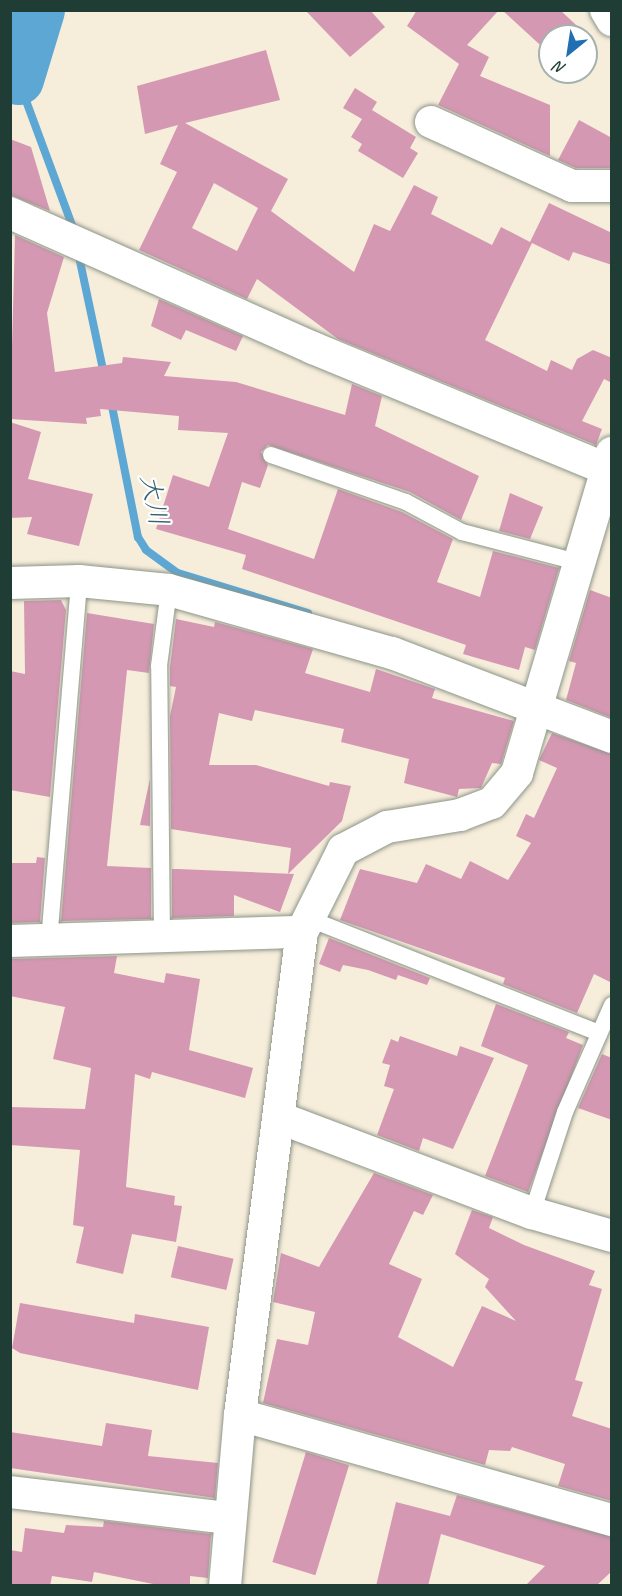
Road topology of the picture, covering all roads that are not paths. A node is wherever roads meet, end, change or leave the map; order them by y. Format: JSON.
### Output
{"nodes":[{"id":1,"x":606,"y":10,"type":"edge"},
{"id":2,"x":612,"y":20,"type":"edge"},
{"id":3,"x":431,"y":123,"type":"dead end"},
{"id":4,"x":612,"y":186,"type":"edge"},
{"id":5,"x":10,"y":213,"type":"edge"},
{"id":6,"x":271,"y":455,"type":"dead end"},
{"id":7,"x":610,"y":464,"type":"edge"},
{"id":8,"x":580,"y":563,"type":"junction"},
{"id":9,"x":79,"y":580,"type":"junction"},
{"id":10,"x":10,"y":582,"type":"edge"},
{"id":11,"x":169,"y":590,"type":"junction"},
{"id":12,"x":541,"y":708,"type":"junction"},
{"id":13,"x":612,"y":738,"type":"edge"},
{"id":14,"x":304,"y":925,"type":"junction"},
{"id":15,"x":162,"y":936,"type":"junction"},
{"id":16,"x":10,"y":941,"type":"edge"},
{"id":17,"x":49,"y":941,"type":"junction"},
{"id":18,"x":610,"y":1011,"type":"edge"},
{"id":19,"x":598,"y":1033,"type":"junction"},
{"id":20,"x":280,"y":1118,"type":"junction"},
{"id":21,"x":532,"y":1213,"type":"junction"},
{"id":22,"x":612,"y":1236,"type":"edge"},
{"id":23,"x":240,"y":1415,"type":"junction"},
{"id":24,"x":10,"y":1492,"type":"edge"},
{"id":25,"x":230,"y":1518,"type":"junction"},
{"id":26,"x":612,"y":1520,"type":"edge"},
{"id":27,"x":225,"y":1586,"type":"edge"}],
"edges":[{"from":1,"to":2,"type":"street"},
{"from":3,"to":4,"type":"street"},
{"from":5,"to":7,"type":"street"},
{"from":6,"to":8,"type":"lane"},
{"from":7,"to":8,"type":"street"},
{"from":8,"to":12,"type":"street"},
{"from":9,"to":10,"type":"street"},
{"from":9,"to":11,"type":"street"},
{"from":9,"to":17,"type":"lane"},
{"from":11,"to":12,"type":"street"},
{"from":11,"to":15,"type":"lane"},
{"from":12,"to":13,"type":"street"},
{"from":12,"to":14,"type":"street"},
{"from":14,"to":15,"type":"street"},
{"from":14,"to":19,"type":"lane"},
{"from":14,"to":20,"type":"street"},
{"from":15,"to":17,"type":"street"},
{"from":16,"to":17,"type":"street"},
{"from":18,"to":19,"type":"lane"},
{"from":19,"to":21,"type":"lane"},
{"from":20,"to":21,"type":"street"},
{"from":20,"to":23,"type":"street"},
{"from":21,"to":22,"type":"street"},
{"from":23,"to":25,"type":"street"},
{"from":23,"to":26,"type":"street"},
{"from":24,"to":25,"type":"street"},
{"from":25,"to":27,"type":"street"}]}
